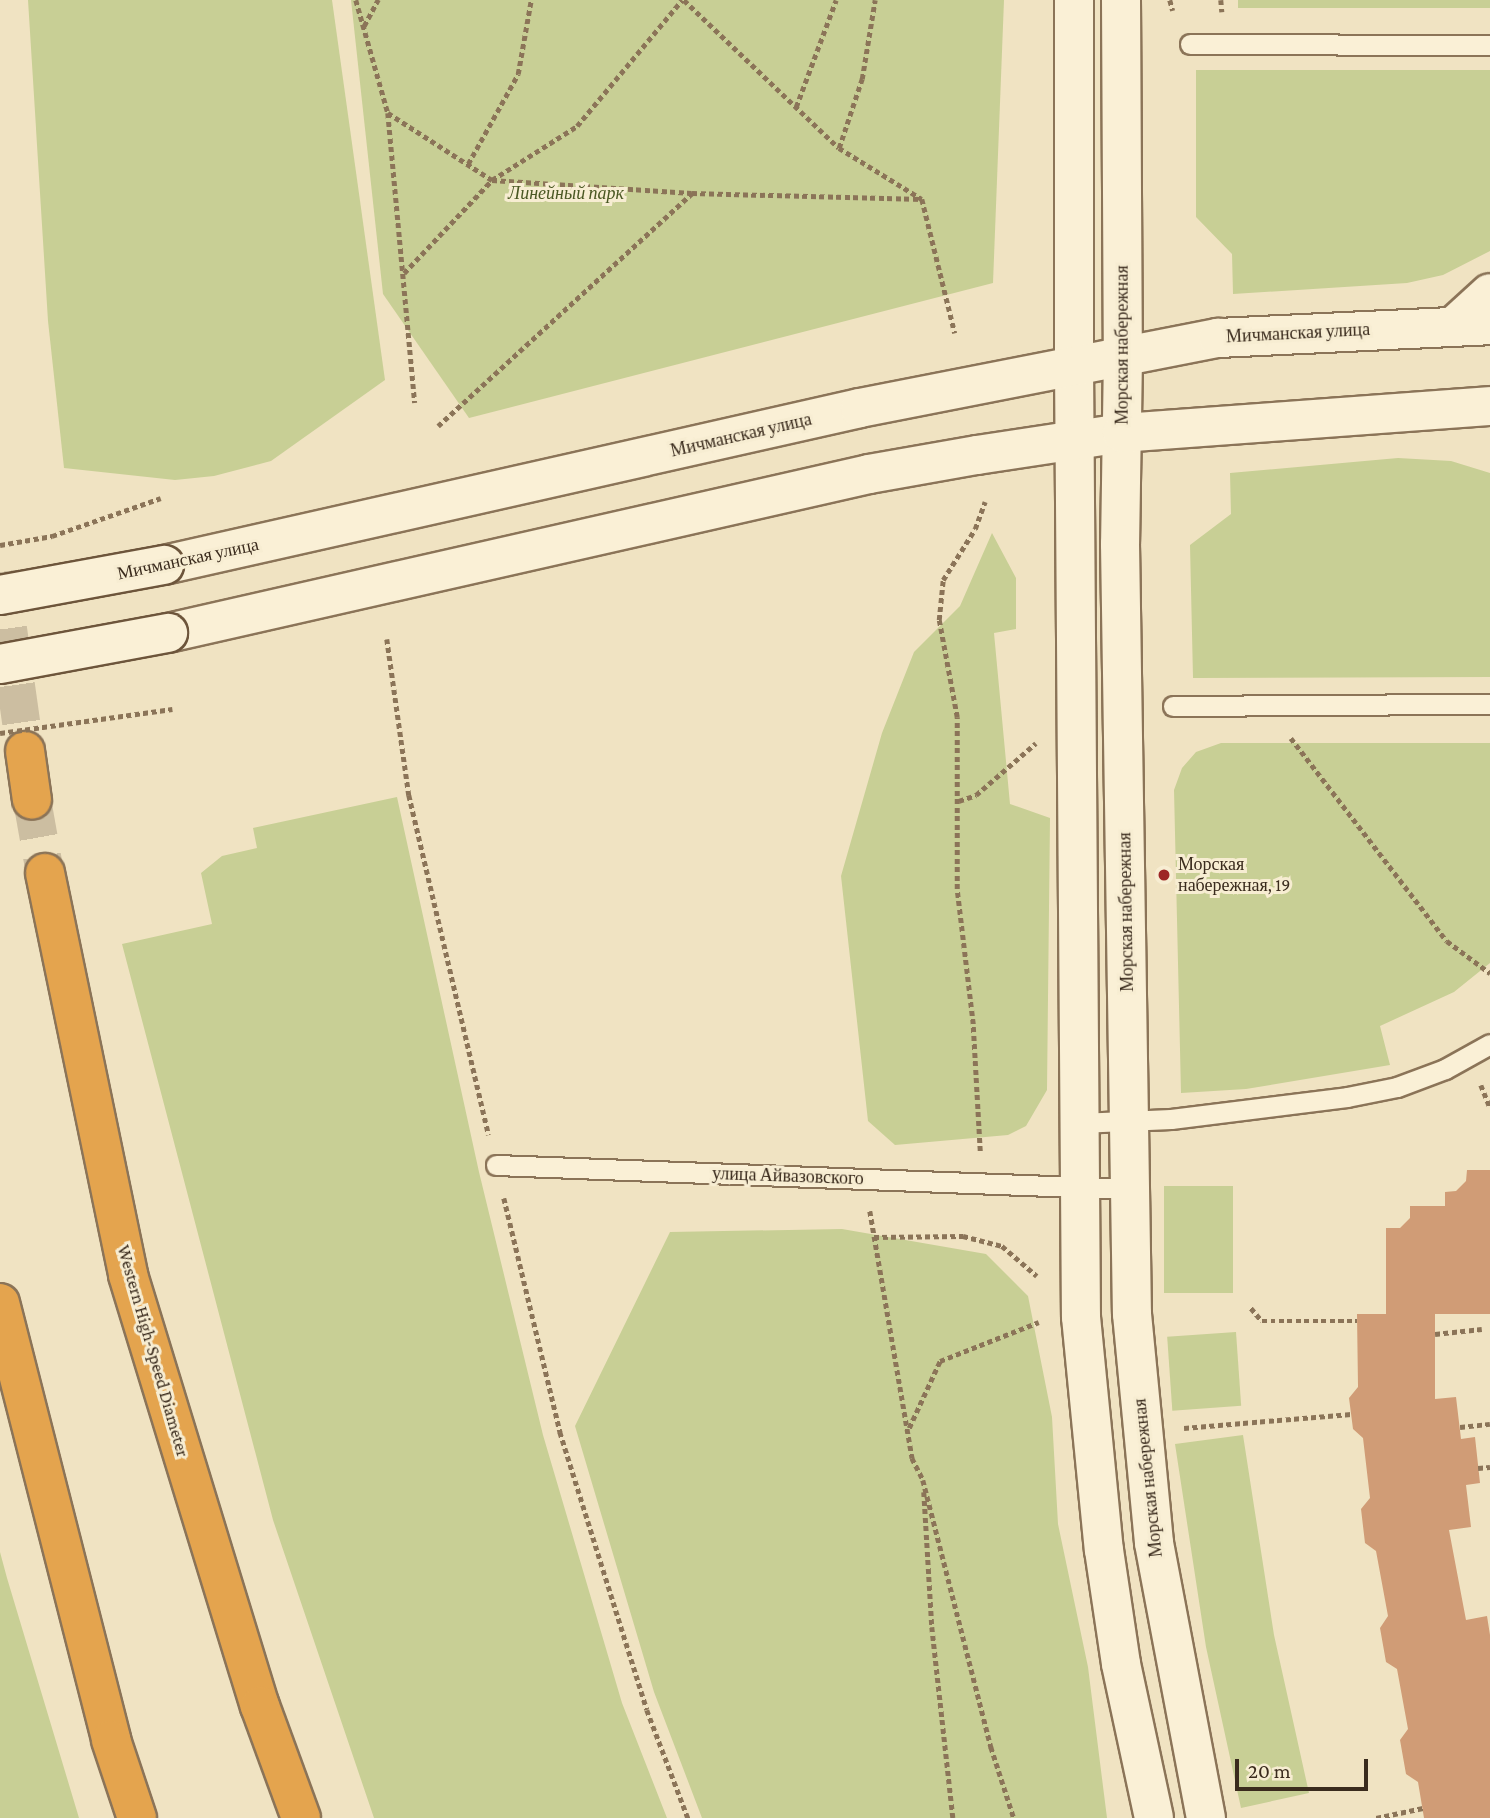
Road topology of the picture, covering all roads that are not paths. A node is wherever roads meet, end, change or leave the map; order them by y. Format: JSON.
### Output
{"nodes":[{"id":1,"x":1074,"y":0,"type":"edge"},
{"id":2,"x":1121,"y":0,"type":"edge"},
{"id":3,"x":1190,"y":44,"type":"dead end"},
{"id":4,"x":1490,"y":45,"type":"edge"},
{"id":5,"x":1490,"y":293,"type":"edge"},
{"id":6,"x":1473,"y":325,"type":"edge"},
{"id":7,"x":1123,"y":356,"type":"junction"},
{"id":8,"x":1074,"y":365,"type":"junction"},
{"id":9,"x":1489,"y":406,"type":"edge"},
{"id":10,"x":1122,"y":433,"type":"junction"},
{"id":11,"x":1074,"y":439,"type":"junction"},
{"id":12,"x":0,"y":595,"type":"edge"},
{"id":13,"x":0,"y":664,"type":"edge"},
{"id":14,"x":1490,"y":704,"type":"edge"},
{"id":15,"x":1173,"y":706,"type":"dead end"},
{"id":16,"x":12,"y":742,"type":"tunnel mouth"},
{"id":17,"x":32,"y":800,"type":"tunnel mouth"},
{"id":18,"x":45,"y":873,"type":"tunnel mouth"},
{"id":19,"x":1490,"y":1044,"type":"edge"},
{"id":20,"x":1129,"y":1121,"type":"junction"},
{"id":21,"x":1079,"y":1123,"type":"junction"},
{"id":22,"x":496,"y":1165,"type":"road end"},
{"id":23,"x":1079,"y":1188,"type":"junction"},
{"id":24,"x":1129,"y":1189,"type":"junction"},
{"id":25,"x":0,"y":1303,"type":"edge"},
{"id":26,"x":136,"y":1818,"type":"edge"},
{"id":27,"x":301,"y":1818,"type":"edge"},
{"id":28,"x":1154,"y":1818,"type":"edge"},
{"id":29,"x":1206,"y":1818,"type":"edge"}],
"edges":[{"from":1,"to":8,"type":"street"},
{"from":2,"to":7,"type":"street","name":"Морская набережная"},
{"from":3,"to":4,"type":"lane"},
{"from":5,"to":6,"type":"street"},
{"from":6,"to":7,"type":"street","name":"Мичманская улица"},
{"from":7,"to":8,"type":"street","name":"Мичманская улица"},
{"from":7,"to":10,"type":"street","name":"Морская набережная"},
{"from":8,"to":11,"type":"street"},
{"from":8,"to":12,"type":"street","name":"Мичманская улица","bridge":true},
{"from":9,"to":10,"type":"street"},
{"from":10,"to":11,"type":"street"},
{"from":10,"to":20,"type":"street","name":"Морская набережная"},
{"from":11,"to":13,"type":"street","bridge":true},
{"from":11,"to":21,"type":"street"},
{"from":14,"to":15,"type":"lane"},
{"from":16,"to":17,"type":"highway"},
{"from":18,"to":27,"type":"highway","name":"Western High-Speed Diameter"},
{"from":19,"to":20,"type":"lane"},
{"from":20,"to":21,"type":"lane"},
{"from":20,"to":24,"type":"street","name":"Морская набережная"},
{"from":21,"to":23,"type":"street"},
{"from":22,"to":23,"type":"lane","name":"улица Айвазовского"},
{"from":23,"to":24,"type":"lane","name":"улица Айвазовского"},
{"from":23,"to":28,"type":"street"},
{"from":24,"to":29,"type":"street","name":"Морская набережная"},
{"from":25,"to":26,"type":"highway"}]}
